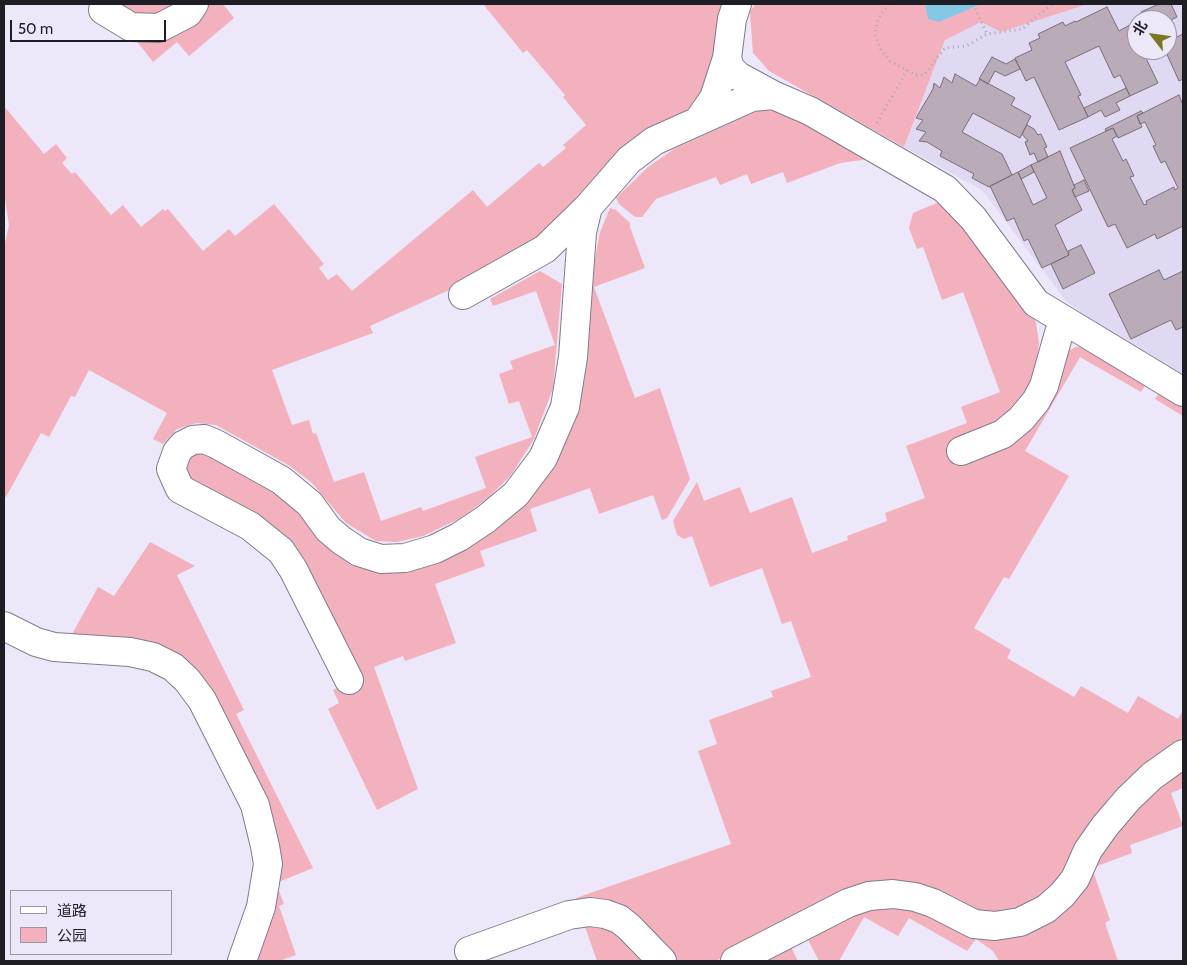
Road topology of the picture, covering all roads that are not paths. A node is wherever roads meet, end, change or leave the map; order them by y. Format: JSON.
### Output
{"nodes":[{"id":1,"x":194,"y":4,"type":"edge"},
{"id":2,"x":738,"y":4,"type":"edge"},
{"id":3,"x":103,"y":10,"type":"dead end"},
{"id":4,"x":727,"y":58,"type":"junction"},
{"id":5,"x":773,"y":95,"type":"junction"},
{"id":6,"x":698,"y":121,"type":"junction"},
{"id":7,"x":588,"y":207,"type":"junction"},
{"id":8,"x":539,"y":253,"type":"junction"},
{"id":9,"x":578,"y":285,"type":"junction"},
{"id":10,"x":463,"y":295,"type":"dead end"},
{"id":11,"x":1066,"y":322,"type":"junction"},
{"id":12,"x":1183,"y":392,"type":"edge"},
{"id":13,"x":961,"y":450,"type":"dead end"},
{"id":14,"x":4,"y":626,"type":"edge"},
{"id":15,"x":349,"y":680,"type":"dead end"},
{"id":16,"x":1183,"y":754,"type":"edge"},
{"id":17,"x":469,"y":951,"type":"dead end"},
{"id":18,"x":242,"y":961,"type":"edge"},
{"id":19,"x":662,"y":961,"type":"edge"},
{"id":20,"x":735,"y":961,"type":"edge"}],
"edges":[{"from":1,"to":3,"type":"street"},
{"from":2,"to":4,"type":"street"},
{"from":4,"to":5,"type":"street"},
{"from":4,"to":6,"type":"street"},
{"from":5,"to":6,"type":"street"},
{"from":5,"to":11,"type":"street"},
{"from":6,"to":7,"type":"street"},
{"from":7,"to":8,"type":"street"},
{"from":7,"to":9,"type":"street"},
{"from":8,"to":9,"type":"street"},
{"from":8,"to":10,"type":"street"},
{"from":9,"to":15,"type":"street"},
{"from":11,"to":12,"type":"street"},
{"from":11,"to":13,"type":"street"},
{"from":14,"to":18,"type":"street"},
{"from":16,"to":20,"type":"street"},
{"from":17,"to":19,"type":"street"}]}
